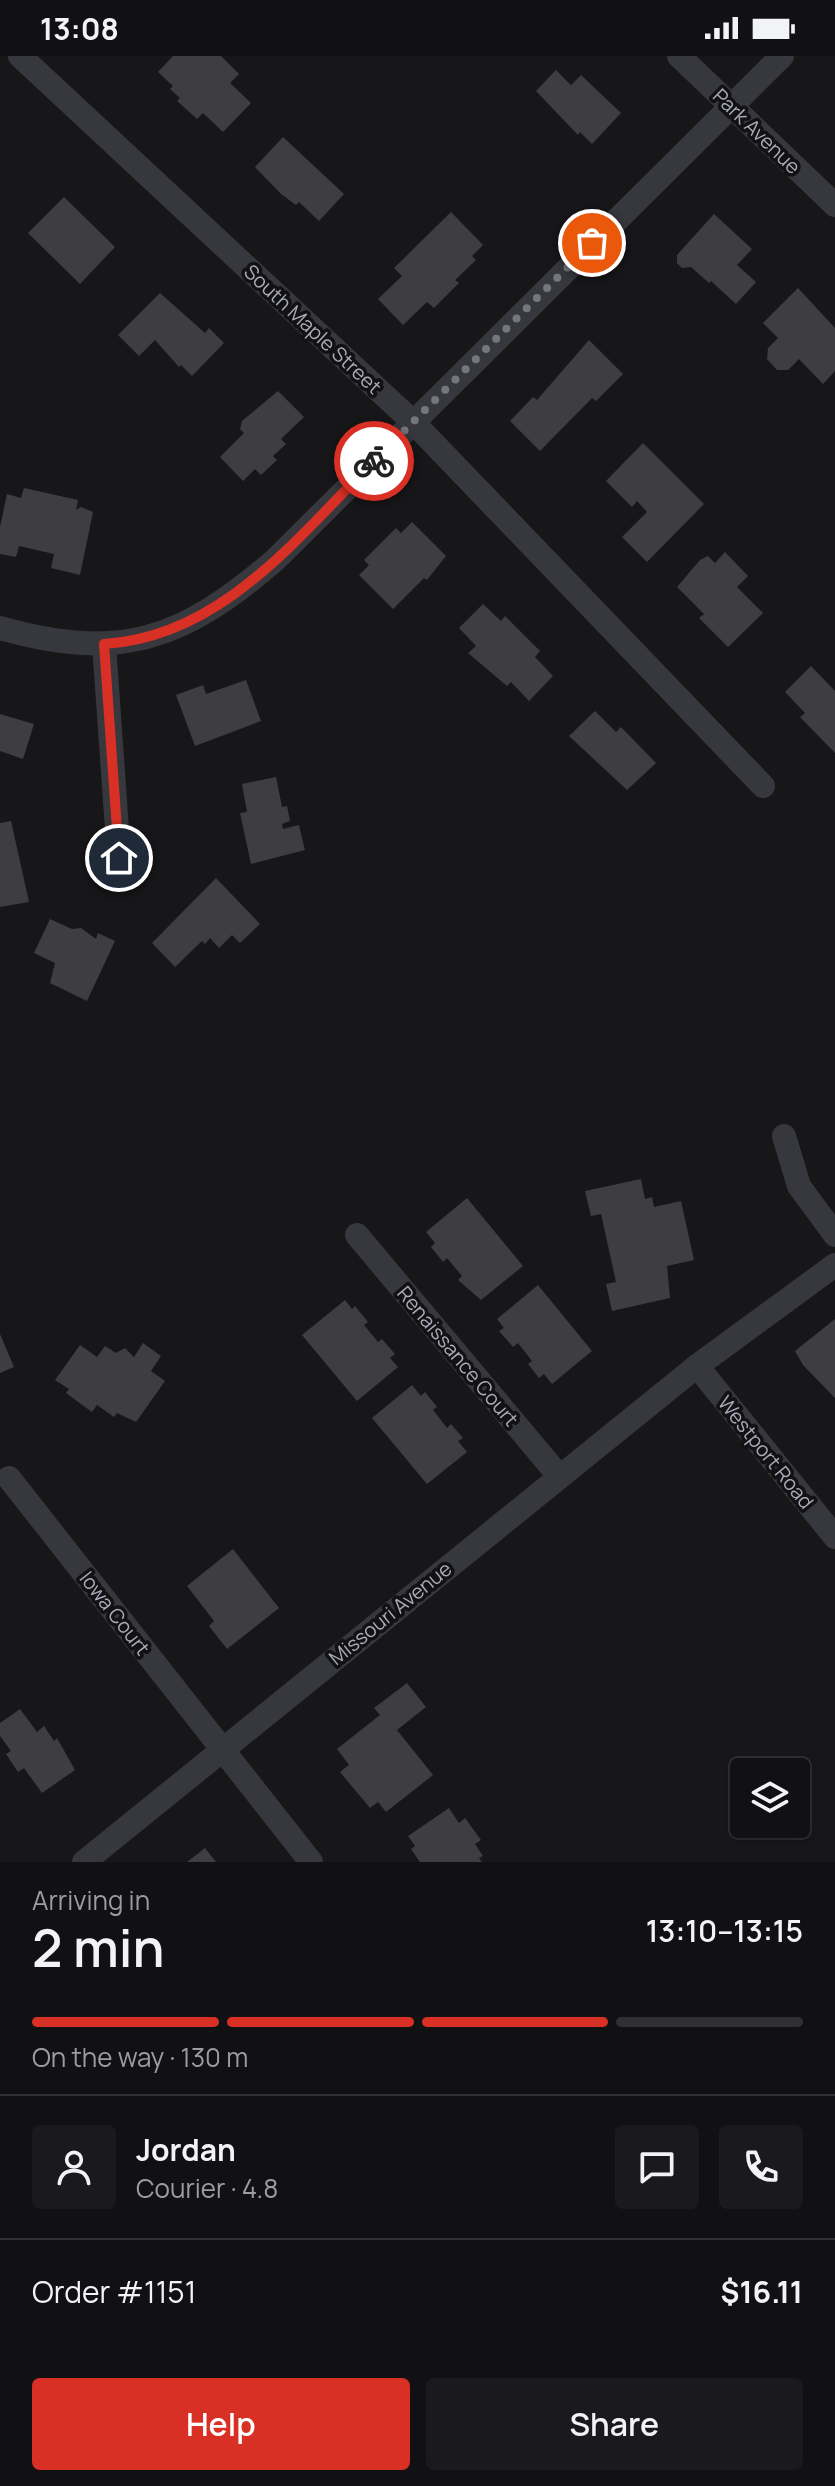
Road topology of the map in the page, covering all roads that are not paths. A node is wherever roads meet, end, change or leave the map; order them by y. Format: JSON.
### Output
{"nodes":[{"id":1,"x":20,"y":56,"type":"edge"},
{"id":2,"x":679,"y":56,"type":"edge"},
{"id":3,"x":782,"y":56,"type":"edge"},
{"id":4,"x":730,"y":105,"type":"junction"},
{"id":5,"x":835,"y":205,"type":"edge"},
{"id":6,"x":413,"y":422,"type":"junction"},
{"id":7,"x":0,"y":628,"type":"edge"},
{"id":8,"x":104,"y":644,"type":"junction"},
{"id":9,"x":763,"y":786,"type":"dead end"},
{"id":10,"x":119,"y":858,"type":"dead end"},
{"id":11,"x":784,"y":1136,"type":"dead end"},
{"id":12,"x":357,"y":1235,"type":"dead end"},
{"id":13,"x":835,"y":1235,"type":"edge"},
{"id":14,"x":835,"y":1265,"type":"edge"},
{"id":15,"x":697,"y":1366,"type":"junction"},
{"id":16,"x":559,"y":1476,"type":"junction"},
{"id":17,"x":9,"y":1478,"type":"dead end"},
{"id":18,"x":835,"y":1537,"type":"edge"},
{"id":19,"x":222,"y":1749,"type":"junction"},
{"id":20,"x":84,"y":1862,"type":"edge"},
{"id":21,"x":311,"y":1862,"type":"edge"}],
"edges":[{"from":1,"to":6,"type":"street","name":"South Maple Street"},
{"from":2,"to":4,"type":"street","name":"Park Avenue"},
{"from":3,"to":4,"type":"street"},
{"from":4,"to":5,"type":"street","name":"Park Avenue"},
{"from":4,"to":6,"type":"street"},
{"from":6,"to":8,"type":"street"},
{"from":6,"to":9,"type":"street","name":"South Maple Street"},
{"from":7,"to":8,"type":"street"},
{"from":8,"to":10,"type":"street"},
{"from":11,"to":13,"type":"street"},
{"from":12,"to":16,"type":"street","name":"Renaissance Court"},
{"from":14,"to":15,"type":"street","name":"Missouri Avenue"},
{"from":15,"to":16,"type":"street","name":"Missouri Avenue"},
{"from":15,"to":18,"type":"street","name":"Westport Road"},
{"from":16,"to":19,"type":"street","name":"Missouri Avenue"},
{"from":17,"to":19,"type":"street","name":"Iowa Court"},
{"from":19,"to":20,"type":"street","name":"Missouri Avenue"},
{"from":19,"to":21,"type":"street","name":"Iowa Court"}]}
